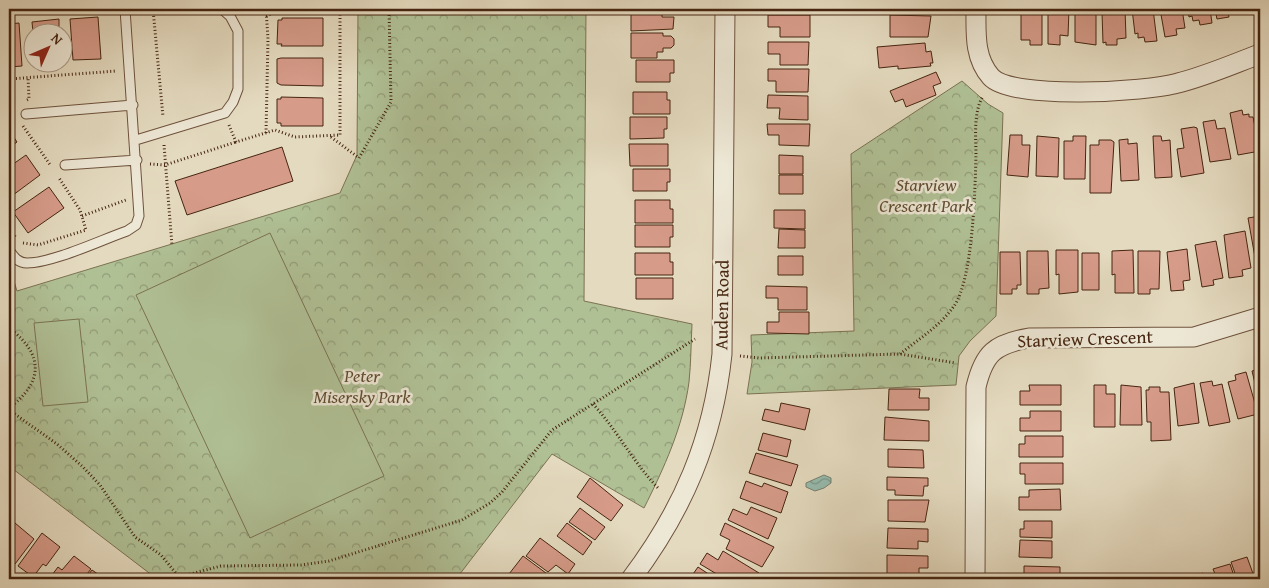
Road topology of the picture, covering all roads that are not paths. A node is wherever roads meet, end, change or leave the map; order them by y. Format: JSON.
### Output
{"nodes":[{"id":1,"x":125,"y":9,"type":"edge"},
{"id":2,"x":222,"y":9,"type":"edge"},
{"id":3,"x":725,"y":9,"type":"edge"},
{"id":4,"x":976,"y":9,"type":"edge"},
{"id":5,"x":1260,"y":54,"type":"edge"},
{"id":6,"x":133,"y":105,"type":"junction"},
{"id":7,"x":26,"y":114,"type":"dead end"},
{"id":8,"x":136,"y":140,"type":"junction"},
{"id":9,"x":137,"y":160,"type":"junction"},
{"id":10,"x":65,"y":165,"type":"dead end"},
{"id":11,"x":9,"y":250,"type":"edge"},
{"id":12,"x":1260,"y":317,"type":"edge"},
{"id":13,"x":631,"y":579,"type":"edge"},
{"id":14,"x":975,"y":579,"type":"edge"}],
"edges":[{"from":1,"to":6,"type":"lane"},
{"from":2,"to":8,"type":"lane"},
{"from":3,"to":13,"type":"street","name":"Auden Road"},
{"from":4,"to":5,"type":"street"},
{"from":6,"to":7,"type":"lane"},
{"from":6,"to":8,"type":"lane"},
{"from":8,"to":9,"type":"lane"},
{"from":9,"to":10,"type":"lane"},
{"from":9,"to":11,"type":"lane"},
{"from":12,"to":14,"type":"street","name":"Starview Crescent"}]}
